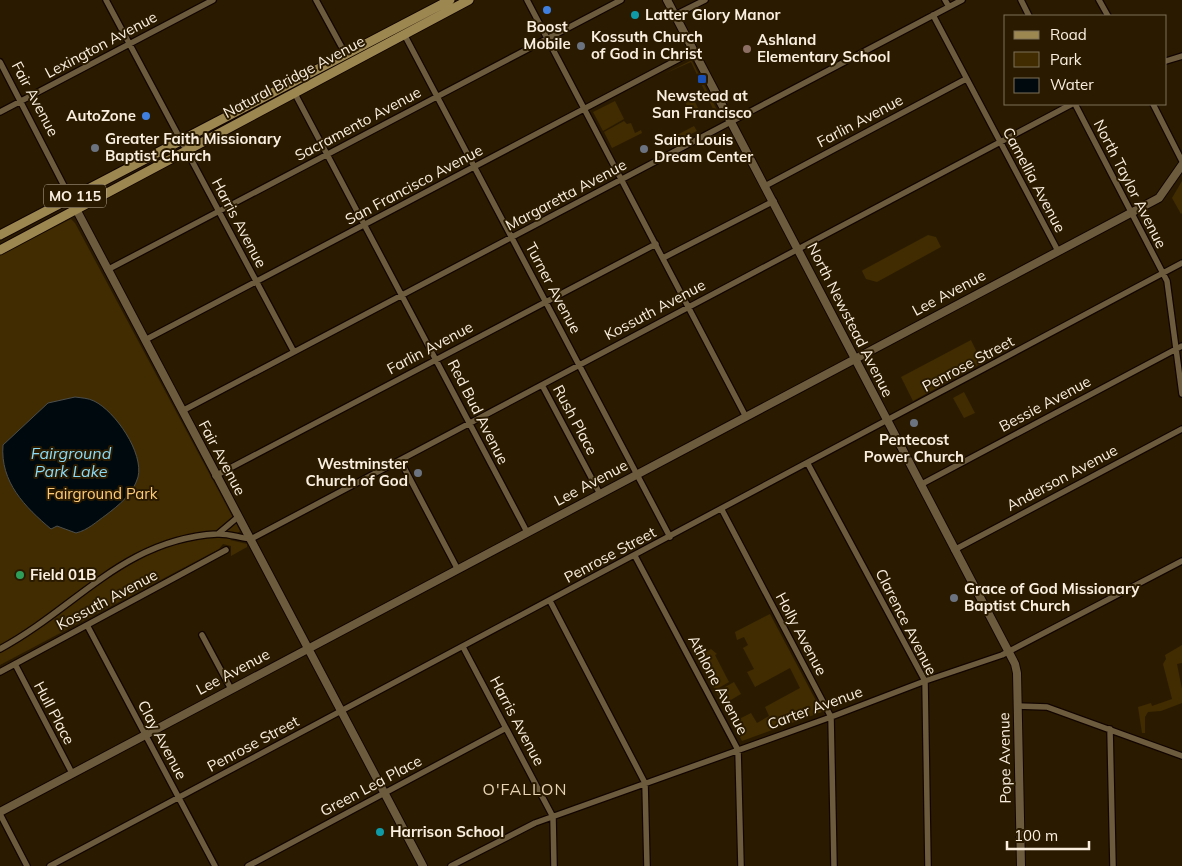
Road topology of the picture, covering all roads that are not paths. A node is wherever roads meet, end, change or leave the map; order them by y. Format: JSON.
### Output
{"nodes":[{"id":1,"x":106,"y":0,"type":"edge"},
{"id":2,"x":212,"y":0,"type":"edge"},
{"id":3,"x":316,"y":0,"type":"edge"},
{"id":4,"x":450,"y":0,"type":"edge"},
{"id":5,"x":469,"y":0,"type":"edge"},
{"id":6,"x":527,"y":0,"type":"edge"},
{"id":7,"x":621,"y":0,"type":"edge"},
{"id":8,"x":667,"y":0,"type":"edge"},
{"id":9,"x":705,"y":0,"type":"edge"},
{"id":10,"x":945,"y":0,"type":"edge"},
{"id":11,"x":962,"y":0,"type":"edge"},
{"id":12,"x":1021,"y":0,"type":"edge"},
{"id":13,"x":1099,"y":0,"type":"edge"},
{"id":14,"x":949,"y":7,"type":"junction"},
{"id":15,"x":675,"y":15,"type":"junction"},
{"id":16,"x":933,"y":15,"type":"junction"},
{"id":17,"x":1028,"y":15,"type":"edge"},
{"id":18,"x":1107,"y":15,"type":"edge"},
{"id":19,"x":404,"y":34,"type":"junction"},
{"id":20,"x":547,"y":38,"type":"junction"},
{"id":21,"x":129,"y":45,"type":"junction"},
{"id":22,"x":694,"y":51,"type":"junction"},
{"id":23,"x":346,"y":55,"type":"junction"},
{"id":24,"x":1182,"y":56,"type":"edge"},
{"id":25,"x":1167,"y":61,"type":"edge"},
{"id":26,"x":0,"y":62,"type":"edge"},
{"id":27,"x":966,"y":79,"type":"junction"},
{"id":28,"x":294,"y":92,"type":"junction"},
{"id":29,"x":438,"y":96,"type":"junction"},
{"id":30,"x":21,"y":101,"type":"junction"},
{"id":31,"x":1071,"y":105,"type":"edge"},
{"id":32,"x":1074,"y":105,"type":"edge"},
{"id":33,"x":1154,"y":105,"type":"edge"},
{"id":34,"x":585,"y":109,"type":"junction"},
{"id":35,"x":0,"y":112,"type":"edge"},
{"id":36,"x":731,"y":121,"type":"junction"},
{"id":37,"x":182,"y":141,"type":"junction"},
{"id":38,"x":1000,"y":141,"type":"junction"},
{"id":39,"x":186,"y":150,"type":"junction"},
{"id":40,"x":328,"y":155,"type":"junction"},
{"id":41,"x":1182,"y":161,"type":"edge"},
{"id":42,"x":135,"y":165,"type":"junction"},
{"id":43,"x":1182,"y":165,"type":"edge"},
{"id":44,"x":475,"y":167,"type":"junction"},
{"id":45,"x":622,"y":179,"type":"junction"},
{"id":46,"x":765,"y":186,"type":"junction"},
{"id":47,"x":71,"y":198,"type":"junction"},
{"id":48,"x":774,"y":201,"type":"junction"},
{"id":49,"x":76,"y":210,"type":"junction"},
{"id":50,"x":218,"y":211,"type":"junction"},
{"id":51,"x":1131,"y":213,"type":"junction"},
{"id":52,"x":365,"y":225,"type":"junction"},
{"id":53,"x":0,"y":235,"type":"edge"},
{"id":54,"x":513,"y":238,"type":"junction"},
{"id":55,"x":16,"y":242,"type":"junction"},
{"id":56,"x":656,"y":244,"type":"junction"},
{"id":57,"x":798,"y":248,"type":"junction"},
{"id":58,"x":0,"y":250,"type":"edge"},
{"id":59,"x":1058,"y":251,"type":"junction"},
{"id":60,"x":663,"y":258,"type":"junction"},
{"id":61,"x":1182,"y":263,"type":"edge"},
{"id":62,"x":107,"y":270,"type":"junction"},
{"id":63,"x":1163,"y":274,"type":"junction"},
{"id":64,"x":256,"y":282,"type":"junction"},
{"id":65,"x":403,"y":295,"type":"junction"},
{"id":66,"x":546,"y":301,"type":"junction"},
{"id":67,"x":689,"y":306,"type":"junction"},
{"id":68,"x":145,"y":340,"type":"junction"},
{"id":69,"x":1179,"y":347,"type":"edge"},
{"id":70,"x":294,"y":352,"type":"junction"},
{"id":71,"x":436,"y":359,"type":"junction"},
{"id":72,"x":854,"y":359,"type":"junction"},
{"id":73,"x":579,"y":364,"type":"junction"},
{"id":74,"x":542,"y":385,"type":"junction"},
{"id":75,"x":1182,"y":394,"type":"edge"},
{"id":76,"x":182,"y":411,"type":"junction"},
{"id":77,"x":746,"y":416,"type":"junction"},
{"id":78,"x":469,"y":422,"type":"junction"},
{"id":79,"x":887,"y":422,"type":"junction"},
{"id":80,"x":1182,"y":429,"type":"edge"},
{"id":81,"x":400,"y":460,"type":"junction"},
{"id":82,"x":808,"y":464,"type":"junction"},
{"id":83,"x":637,"y":474,"type":"junction"},
{"id":84,"x":215,"y":476,"type":"junction"},
{"id":85,"x":920,"y":485,"type":"junction"},
{"id":86,"x":600,"y":494,"type":"junction"},
{"id":87,"x":722,"y":510,"type":"junction"},
{"id":88,"x":238,"y":517,"type":"junction"},
{"id":89,"x":527,"y":532,"type":"junction"},
{"id":90,"x":219,"y":534,"type":"junction"},
{"id":91,"x":670,"y":537,"type":"junction"},
{"id":92,"x":251,"y":539,"type":"junction"},
{"id":93,"x":226,"y":550,"type":"dead end"},
{"id":94,"x":954,"y":550,"type":"junction"},
{"id":95,"x":635,"y":556,"type":"junction"},
{"id":96,"x":1182,"y":561,"type":"edge"},
{"id":97,"x":457,"y":568,"type":"junction"},
{"id":98,"x":550,"y":601,"type":"junction"},
{"id":99,"x":87,"y":625,"type":"junction"},
{"id":100,"x":202,"y":634,"type":"dead end"},
{"id":101,"x":463,"y":647,"type":"junction"},
{"id":102,"x":308,"y":648,"type":"junction"},
{"id":103,"x":0,"y":650,"type":"edge"},
{"id":104,"x":1008,"y":652,"type":"junction"},
{"id":105,"x":15,"y":664,"type":"junction"},
{"id":106,"x":0,"y":672,"type":"edge"},
{"id":107,"x":925,"y":680,"type":"junction"},
{"id":108,"x":230,"y":689,"type":"junction"},
{"id":109,"x":1017,"y":706,"type":"junction"},
{"id":110,"x":342,"y":711,"type":"junction"},
{"id":111,"x":830,"y":717,"type":"junction"},
{"id":112,"x":506,"y":728,"type":"junction"},
{"id":113,"x":1110,"y":729,"type":"junction"},
{"id":114,"x":145,"y":734,"type":"junction"},
{"id":115,"x":738,"y":750,"type":"junction"},
{"id":116,"x":1182,"y":756,"type":"edge"},
{"id":117,"x":72,"y":773,"type":"junction"},
{"id":118,"x":645,"y":783,"type":"junction"},
{"id":119,"x":385,"y":794,"type":"junction"},
{"id":120,"x":178,"y":796,"type":"junction"},
{"id":121,"x":0,"y":813,"type":"edge"},
{"id":122,"x":553,"y":817,"type":"junction"},
{"id":123,"x":27,"y":866,"type":"edge"},
{"id":124,"x":50,"y":866,"type":"edge"},
{"id":125,"x":215,"y":866,"type":"edge"},
{"id":126,"x":248,"y":866,"type":"edge"},
{"id":127,"x":423,"y":866,"type":"edge"},
{"id":128,"x":451,"y":866,"type":"edge"},
{"id":129,"x":554,"y":866,"type":"edge"},
{"id":130,"x":647,"y":866,"type":"edge"},
{"id":131,"x":741,"y":866,"type":"edge"},
{"id":132,"x":834,"y":866,"type":"edge"},
{"id":133,"x":928,"y":866,"type":"edge"},
{"id":134,"x":1021,"y":866,"type":"edge"},
{"id":135,"x":1113,"y":866,"type":"edge"}],
"edges":[{"from":1,"to":21,"type":"street","name":"Harris Avenue"},
{"from":2,"to":21,"type":"street","name":"Lexington Avenue"},
{"from":3,"to":23,"type":"street"},
{"from":4,"to":23,"type":"main road","name":"Natural Bridge Avenue"},
{"from":5,"to":19,"type":"main road","name":"Natural Bridge Avenue","number":"MO 115"},
{"from":6,"to":20,"type":"street"},
{"from":7,"to":20,"type":"street","name":"Sacramento Avenue"},
{"from":8,"to":15,"type":"street","name":"North Newstead Avenue"},
{"from":9,"to":15,"type":"street"},
{"from":10,"to":14,"type":"street"},
{"from":11,"to":14,"type":"street","name":"Margaretta Avenue"},
{"from":12,"to":17,"type":"street"},
{"from":13,"to":18,"type":"street"},
{"from":14,"to":16,"type":"street","name":"Margaretta Avenue"},
{"from":15,"to":22,"type":"street","name":"North Newstead Avenue"},
{"from":16,"to":27,"type":"street","name":"Camellia Avenue"},
{"from":16,"to":36,"type":"street","name":"Margaretta Avenue"},
{"from":19,"to":28,"type":"main road","name":"Natural Bridge Avenue","number":"MO 115"},
{"from":19,"to":29,"type":"street","name":"Turner Avenue"},
{"from":20,"to":29,"type":"street","name":"Sacramento Avenue"},
{"from":20,"to":34,"type":"street"},
{"from":21,"to":30,"type":"street","name":"Lexington Avenue"},
{"from":21,"to":37,"type":"street","name":"Harris Avenue"},
{"from":22,"to":34,"type":"street","name":"San Francisco Avenue"},
{"from":22,"to":36,"type":"street","name":"North Newstead Avenue"},
{"from":23,"to":37,"type":"main road","name":"Natural Bridge Avenue"},
{"from":24,"to":25,"type":"street"},
{"from":26,"to":30,"type":"street","name":"Fair Avenue"},
{"from":27,"to":38,"type":"street","name":"Camellia Avenue"},
{"from":27,"to":46,"type":"street","name":"Farlin Avenue"},
{"from":28,"to":39,"type":"main road","name":"Natural Bridge Avenue","number":"MO 115"},
{"from":28,"to":40,"type":"street","name":"Red Bud Avenue"},
{"from":29,"to":40,"type":"street","name":"Sacramento Avenue"},
{"from":29,"to":44,"type":"street","name":"Turner Avenue"},
{"from":30,"to":35,"type":"street","name":"Lexington Avenue"},
{"from":30,"to":47,"type":"street","name":"Fair Avenue"},
{"from":31,"to":38,"type":"street","name":"Kossuth Avenue"},
{"from":32,"to":51,"type":"street","name":"North Taylor Avenue"},
{"from":33,"to":41,"type":"street"},
{"from":34,"to":44,"type":"street","name":"San Francisco Avenue"},
{"from":34,"to":45,"type":"street"},
{"from":36,"to":45,"type":"street","name":"Margaretta Avenue"},
{"from":36,"to":46,"type":"street","name":"North Newstead Avenue"},
{"from":37,"to":39,"type":"street","name":"Harris Avenue"},
{"from":37,"to":42,"type":"main road","name":"Natural Bridge Avenue","number":"MO 115"},
{"from":38,"to":57,"type":"street","name":"Kossuth Avenue"},
{"from":38,"to":59,"type":"street","name":"Camellia Avenue"},
{"from":39,"to":49,"type":"main road","name":"Natural Bridge Avenue","number":"MO 115"},
{"from":39,"to":50,"type":"street","name":"Harris Avenue"},
{"from":40,"to":50,"type":"street","name":"Sacramento Avenue"},
{"from":40,"to":52,"type":"street","name":"Red Bud Avenue"},
{"from":42,"to":47,"type":"main road","name":"Natural Bridge Avenue","number":"MO 115"},
{"from":42,"to":49,"type":"main road"},
{"from":43,"to":51,"type":"street","name":"Lee Avenue"},
{"from":44,"to":52,"type":"street","name":"San Francisco Avenue"},
{"from":44,"to":54,"type":"street","name":"Turner Avenue"},
{"from":45,"to":54,"type":"street","name":"Margaretta Avenue"},
{"from":45,"to":56,"type":"street"},
{"from":46,"to":48,"type":"street","name":"North Newstead Avenue"},
{"from":47,"to":49,"type":"street","name":"Fair Avenue"},
{"from":47,"to":53,"type":"main road","name":"Natural Bridge Avenue","number":"MO 115"},
{"from":47,"to":55,"type":"main road"},
{"from":48,"to":57,"type":"street","name":"North Newstead Avenue"},
{"from":48,"to":60,"type":"street"},
{"from":49,"to":55,"type":"main road","name":"Natural Bridge Avenue","number":"MO 115"},
{"from":49,"to":62,"type":"street","name":"Fair Avenue"},
{"from":50,"to":62,"type":"street","name":"Sacramento Avenue"},
{"from":50,"to":64,"type":"street","name":"Harris Avenue"},
{"from":51,"to":59,"type":"street","name":"Lee Avenue"},
{"from":51,"to":63,"type":"street","name":"North Taylor Avenue"},
{"from":52,"to":64,"type":"street","name":"San Francisco Avenue"},
{"from":52,"to":65,"type":"street","name":"Red Bud Avenue"},
{"from":54,"to":65,"type":"street","name":"Margaretta Avenue"},
{"from":54,"to":66,"type":"street","name":"Turner Avenue"},
{"from":55,"to":58,"type":"main road","name":"Natural Bridge Avenue","number":"MO 115"},
{"from":56,"to":60,"type":"street"},
{"from":56,"to":66,"type":"street","name":"Farlin Avenue"},
{"from":57,"to":67,"type":"street","name":"Kossuth Avenue"},
{"from":57,"to":72,"type":"street","name":"North Newstead Avenue"},
{"from":59,"to":72,"type":"street","name":"Lee Avenue"},
{"from":60,"to":67,"type":"street"},
{"from":61,"to":63,"type":"street","name":"Penrose Street"},
{"from":62,"to":68,"type":"street","name":"Fair Avenue"},
{"from":63,"to":69,"type":"street","name":"North Taylor Avenue"},
{"from":63,"to":79,"type":"street","name":"Penrose Street"},
{"from":64,"to":68,"type":"street","name":"San Francisco Avenue"},
{"from":64,"to":70,"type":"street","name":"Harris Avenue"},
{"from":65,"to":70,"type":"street","name":"Margaretta Avenue"},
{"from":65,"to":71,"type":"street","name":"Red Bud Avenue"},
{"from":66,"to":71,"type":"street","name":"Farlin Avenue"},
{"from":66,"to":73,"type":"street","name":"Turner Avenue"},
{"from":67,"to":73,"type":"street","name":"Kossuth Avenue"},
{"from":67,"to":77,"type":"street"},
{"from":68,"to":76,"type":"street","name":"Fair Avenue"},
{"from":69,"to":75,"type":"street","name":"North Taylor Avenue"},
{"from":69,"to":85,"type":"street","name":"Bessie Avenue"},
{"from":70,"to":76,"type":"street","name":"Margaretta Avenue"},
{"from":71,"to":78,"type":"street","name":"Red Bud Avenue"},
{"from":71,"to":84,"type":"street","name":"Farlin Avenue"},
{"from":72,"to":77,"type":"street","name":"Lee Avenue"},
{"from":72,"to":79,"type":"street","name":"North Newstead Avenue"},
{"from":73,"to":74,"type":"street","name":"Kossuth Avenue"},
{"from":73,"to":83,"type":"street","name":"Turner Avenue"},
{"from":74,"to":78,"type":"street","name":"Kossuth Avenue"},
{"from":74,"to":86,"type":"street","name":"Rush Place"},
{"from":76,"to":84,"type":"street","name":"Fair Avenue"},
{"from":77,"to":83,"type":"street","name":"Lee Avenue"},
{"from":78,"to":81,"type":"street","name":"Kossuth Avenue"},
{"from":78,"to":89,"type":"street","name":"Red Bud Avenue"},
{"from":79,"to":82,"type":"street","name":"Penrose Street"},
{"from":79,"to":85,"type":"street","name":"North Newstead Avenue"},
{"from":80,"to":94,"type":"street","name":"Anderson Avenue"},
{"from":81,"to":92,"type":"street","name":"Kossuth Avenue"},
{"from":81,"to":97,"type":"street"},
{"from":82,"to":87,"type":"street","name":"Penrose Street"},
{"from":82,"to":107,"type":"street","name":"Clarence Avenue"},
{"from":83,"to":86,"type":"street","name":"Lee Avenue"},
{"from":83,"to":91,"type":"street"},
{"from":84,"to":88,"type":"street","name":"Fair Avenue"},
{"from":85,"to":94,"type":"street","name":"North Newstead Avenue"},
{"from":86,"to":89,"type":"street","name":"Lee Avenue"},
{"from":87,"to":91,"type":"street","name":"Penrose Street"},
{"from":87,"to":111,"type":"street","name":"Holly Avenue"},
{"from":88,"to":90,"type":"street"},
{"from":88,"to":92,"type":"street","name":"Fair Avenue"},
{"from":89,"to":97,"type":"street","name":"Lee Avenue"},
{"from":90,"to":92,"type":"street"},
{"from":90,"to":103,"type":"street"},
{"from":91,"to":95,"type":"street","name":"Penrose Street"},
{"from":92,"to":102,"type":"street","name":"Fair Avenue"},
{"from":93,"to":99,"type":"street","name":"Kossuth Avenue"},
{"from":94,"to":104,"type":"street","name":"North Newstead Avenue"},
{"from":95,"to":98,"type":"street","name":"Penrose Street"},
{"from":95,"to":115,"type":"street","name":"Athlone Avenue"},
{"from":96,"to":104,"type":"street","name":"Carter Avenue"},
{"from":97,"to":102,"type":"street","name":"Lee Avenue"},
{"from":98,"to":101,"type":"street","name":"Penrose Street"},
{"from":98,"to":118,"type":"street"},
{"from":99,"to":105,"type":"street","name":"Kossuth Avenue"},
{"from":99,"to":114,"type":"street","name":"Clay Avenue"},
{"from":100,"to":108,"type":"street"},
{"from":101,"to":110,"type":"street","name":"Penrose Street"},
{"from":101,"to":112,"type":"street","name":"Harris Avenue"},
{"from":102,"to":108,"type":"street","name":"Lee Avenue"},
{"from":102,"to":110,"type":"street","name":"Fair Avenue"},
{"from":104,"to":107,"type":"street","name":"Carter Avenue"},
{"from":104,"to":109,"type":"street","name":"Pope Avenue"},
{"from":105,"to":106,"type":"street","name":"Kossuth Avenue"},
{"from":105,"to":117,"type":"street","name":"Hull Place"},
{"from":107,"to":111,"type":"street","name":"Carter Avenue"},
{"from":107,"to":133,"type":"street","name":"Clarence Avenue"},
{"from":108,"to":114,"type":"street","name":"Lee Avenue"},
{"from":109,"to":113,"type":"street"},
{"from":109,"to":134,"type":"street","name":"Pope Avenue"},
{"from":110,"to":119,"type":"street","name":"Fair Avenue"},
{"from":110,"to":120,"type":"street","name":"Penrose Street"},
{"from":111,"to":115,"type":"street","name":"Carter Avenue"},
{"from":111,"to":132,"type":"street","name":"Holly Avenue"},
{"from":112,"to":119,"type":"street","name":"Green Lea Place"},
{"from":112,"to":122,"type":"street","name":"Harris Avenue"},
{"from":113,"to":116,"type":"street"},
{"from":113,"to":135,"type":"street"},
{"from":114,"to":117,"type":"street","name":"Lee Avenue"},
{"from":114,"to":120,"type":"street","name":"Clay Avenue"},
{"from":115,"to":118,"type":"street","name":"Carter Avenue"},
{"from":115,"to":131,"type":"street","name":"Athlone Avenue"},
{"from":117,"to":121,"type":"street","name":"Lee Avenue"},
{"from":118,"to":122,"type":"street","name":"Carter Avenue"},
{"from":118,"to":130,"type":"street"},
{"from":119,"to":126,"type":"street","name":"Green Lea Place"},
{"from":119,"to":127,"type":"street","name":"Fair Avenue"},
{"from":120,"to":124,"type":"street","name":"Penrose Street"},
{"from":120,"to":125,"type":"street","name":"Clay Avenue"},
{"from":121,"to":123,"type":"street"},
{"from":122,"to":128,"type":"street","name":"Carter Avenue"},
{"from":122,"to":129,"type":"street","name":"Harris Avenue"}]}
